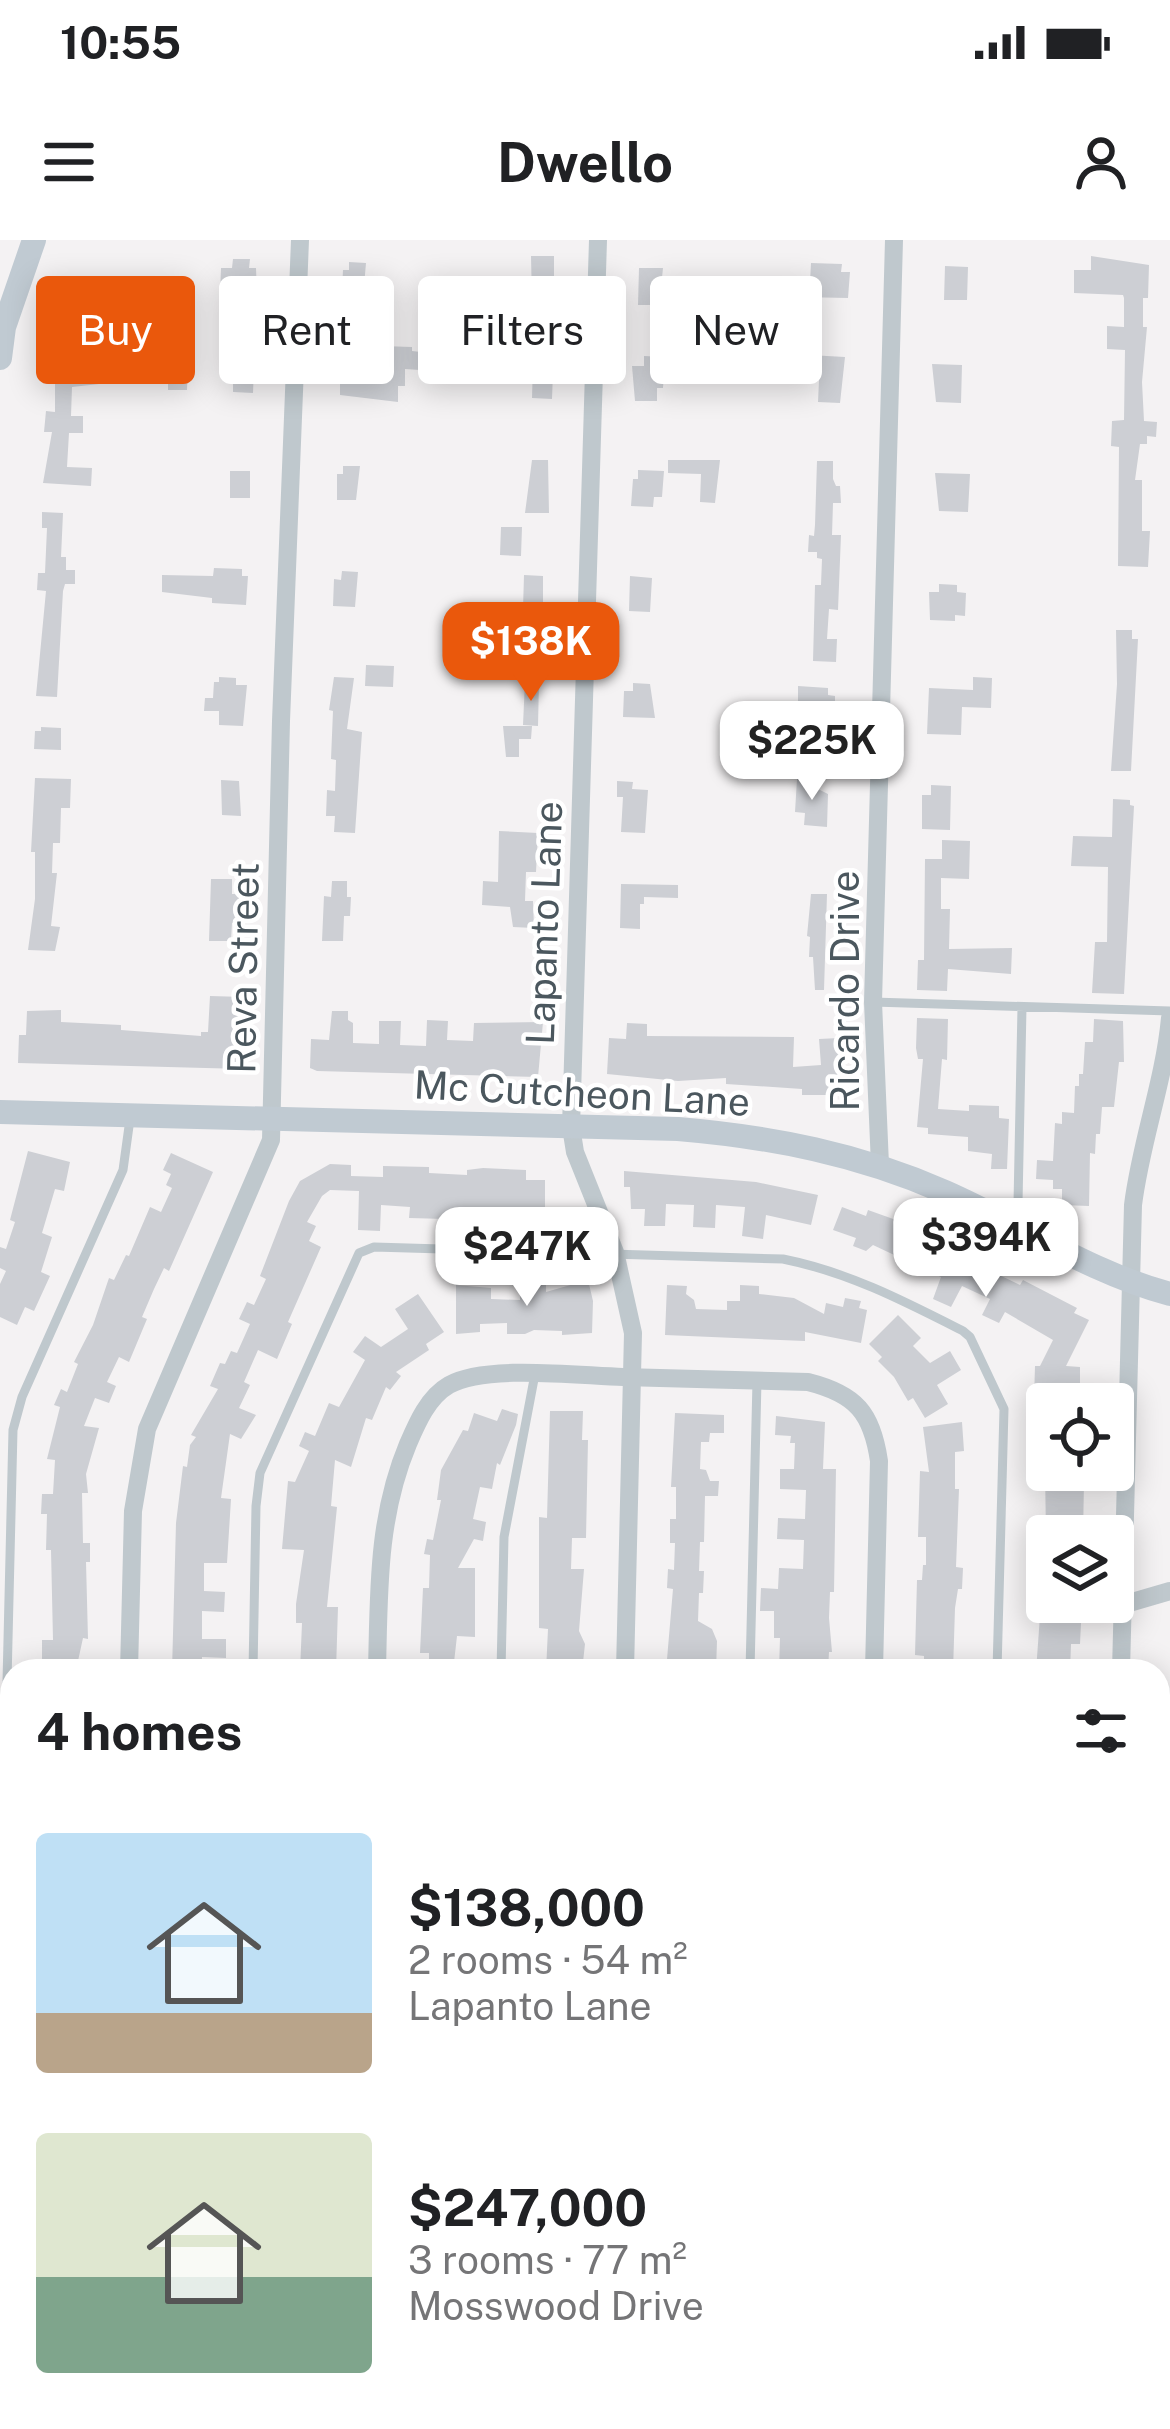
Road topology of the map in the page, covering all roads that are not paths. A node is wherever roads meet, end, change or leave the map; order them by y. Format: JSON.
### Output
{"nodes":[{"id":1,"x":34,"y":240,"type":"edge"},
{"id":2,"x":300,"y":240,"type":"edge"},
{"id":3,"x":598,"y":240,"type":"edge"},
{"id":4,"x":893,"y":240,"type":"edge"},
{"id":5,"x":0,"y":358,"type":"edge"},
{"id":6,"x":873,"y":1002,"type":"junction"},
{"id":7,"x":1022,"y":1006,"type":"junction"},
{"id":8,"x":1170,"y":1014,"type":"edge"},
{"id":9,"x":0,"y":1112,"type":"edge"},
{"id":10,"x":131,"y":1113,"type":"junction"},
{"id":11,"x":273,"y":1117,"type":"junction"},
{"id":12,"x":571,"y":1126,"type":"junction"},
{"id":13,"x":880,"y":1165,"type":"junction"},
{"id":14,"x":1010,"y":1222,"type":"junction"},
{"id":15,"x":615,"y":1252,"type":"junction"},
{"id":16,"x":1131,"y":1284,"type":"junction"},
{"id":17,"x":1170,"y":1294,"type":"edge"},
{"id":18,"x":535,"y":1374,"type":"junction"},
{"id":19,"x":632,"y":1377,"type":"junction"},
{"id":20,"x":757,"y":1381,"type":"junction"},
{"id":21,"x":1125,"y":1515,"type":"edge"},
{"id":22,"x":1170,"y":1591,"type":"edge"},
{"id":23,"x":1134,"y":1602,"type":"edge"},
{"id":24,"x":1122,"y":1623,"type":"edge"},
{"id":25,"x":8,"y":1659,"type":"edge"},
{"id":26,"x":129,"y":1659,"type":"edge"},
{"id":27,"x":253,"y":1659,"type":"edge"},
{"id":28,"x":378,"y":1659,"type":"edge"},
{"id":29,"x":501,"y":1659,"type":"edge"},
{"id":30,"x":625,"y":1659,"type":"edge"},
{"id":31,"x":750,"y":1659,"type":"edge"},
{"id":32,"x":874,"y":1659,"type":"edge"},
{"id":33,"x":997,"y":1659,"type":"edge"},
{"id":34,"x":1121,"y":1659,"type":"edge"}],
"edges":[{"from":1,"to":5,"type":"street"},
{"from":2,"to":11,"type":"street","name":"Reva Street"},
{"from":3,"to":12,"type":"street","name":"Lapanto Lane"},
{"from":4,"to":6,"type":"street","name":"Ricardo Drive"},
{"from":6,"to":7,"type":"lane"},
{"from":6,"to":13,"type":"street","name":"Ricardo Drive"},
{"from":7,"to":8,"type":"lane"},
{"from":7,"to":14,"type":"lane"},
{"from":8,"to":16,"type":"street"},
{"from":9,"to":10,"type":"street","name":"Mc Cutcheon Lane"},
{"from":10,"to":11,"type":"street","name":"Mc Cutcheon Lane"},
{"from":10,"to":25,"type":"lane"},
{"from":11,"to":12,"type":"street","name":"Mc Cutcheon Lane"},
{"from":11,"to":26,"type":"street","name":"Reva Street"},
{"from":12,"to":13,"type":"street","name":"Mc Cutcheon Lane"},
{"from":12,"to":15,"type":"street","name":"Lapanto Lane"},
{"from":13,"to":14,"type":"street","name":"Mc Cutcheon Lane"},
{"from":14,"to":16,"type":"street","name":"Mc Cutcheon Lane"},
{"from":15,"to":19,"type":"street","name":"Lapanto Lane"},
{"from":15,"to":27,"type":"lane"},
{"from":15,"to":33,"type":"lane"},
{"from":16,"to":17,"type":"street","name":"Mc Cutcheon Lane"},
{"from":16,"to":21,"type":"street"},
{"from":18,"to":19,"type":"street"},
{"from":18,"to":28,"type":"street"},
{"from":18,"to":29,"type":"lane"},
{"from":19,"to":20,"type":"street"},
{"from":19,"to":30,"type":"street","name":"Lapanto Lane"},
{"from":20,"to":31,"type":"lane"},
{"from":20,"to":32,"type":"street"},
{"from":22,"to":23,"type":"street"},
{"from":24,"to":34,"type":"street"}]}
